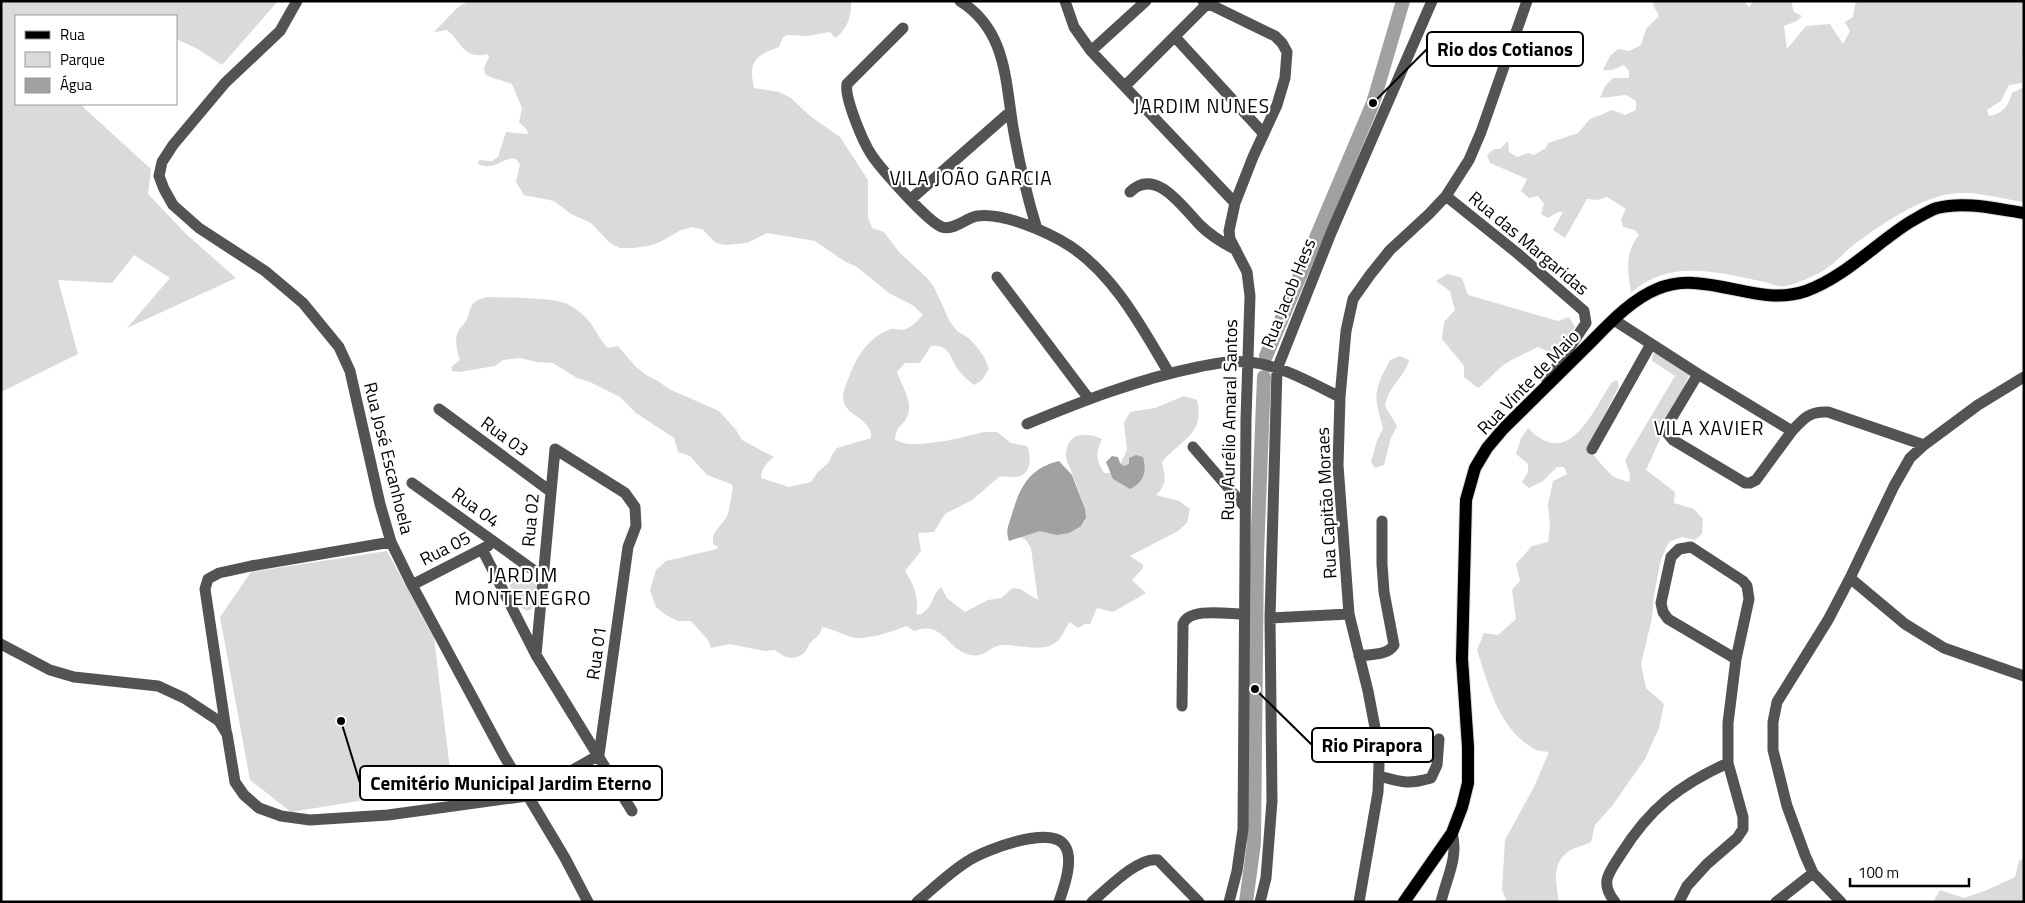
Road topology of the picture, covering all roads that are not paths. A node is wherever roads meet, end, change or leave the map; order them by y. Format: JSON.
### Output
{"nodes":[{"id":1,"x":297,"y":1,"type":"edge"},
{"id":2,"x":960,"y":1,"type":"edge"},
{"id":3,"x":1065,"y":1,"type":"edge"},
{"id":4,"x":1146,"y":1,"type":"edge"},
{"id":5,"x":1432,"y":1,"type":"edge"},
{"id":6,"x":1527,"y":1,"type":"edge"},
{"id":7,"x":1205,"y":3,"type":"edge"},
{"id":8,"x":903,"y":28,"type":"dead end"},
{"id":9,"x":1175,"y":36,"type":"junction"},
{"id":10,"x":1091,"y":51,"type":"junction"},
{"id":11,"x":1125,"y":86,"type":"junction"},
{"id":12,"x":1010,"y":112,"type":"junction"},
{"id":13,"x":1264,"y":134,"type":"junction"},
{"id":14,"x":1130,"y":192,"type":"dead end"},
{"id":15,"x":1446,"y":196,"type":"junction"},
{"id":16,"x":911,"y":200,"type":"junction"},
{"id":17,"x":1235,"y":203,"type":"junction"},
{"id":18,"x":2024,"y":213,"type":"edge"},
{"id":19,"x":1037,"y":229,"type":"junction"},
{"id":20,"x":1236,"y":250,"type":"junction"},
{"id":21,"x":997,"y":278,"type":"dead end"},
{"id":22,"x":1614,"y":320,"type":"junction"},
{"id":23,"x":1651,"y":344,"type":"junction"},
{"id":24,"x":1248,"y":362,"type":"junction"},
{"id":25,"x":1276,"y":369,"type":"junction"},
{"id":26,"x":1169,"y":373,"type":"junction"},
{"id":27,"x":1698,"y":374,"type":"junction"},
{"id":28,"x":2024,"y":377,"type":"edge"},
{"id":29,"x":1538,"y":394,"type":"junction"},
{"id":30,"x":1340,"y":397,"type":"junction"},
{"id":31,"x":1089,"y":399,"type":"junction"},
{"id":32,"x":439,"y":409,"type":"dead end"},
{"id":33,"x":1027,"y":424,"type":"dead end"},
{"id":34,"x":1792,"y":430,"type":"junction"},
{"id":35,"x":1924,"y":445,"type":"junction"},
{"id":36,"x":1193,"y":446,"type":"dead end"},
{"id":37,"x":556,"y":449,"type":"joint"},
{"id":38,"x":1592,"y":450,"type":"dead end"},
{"id":39,"x":412,"y":483,"type":"dead end"},
{"id":40,"x":550,"y":491,"type":"junction"},
{"id":41,"x":1245,"y":507,"type":"junction"},
{"id":42,"x":1382,"y":521,"type":"dead end"},
{"id":43,"x":391,"y":542,"type":"junction"},
{"id":44,"x":495,"y":542,"type":"junction"},
{"id":45,"x":482,"y":549,"type":"junction"},
{"id":46,"x":543,"y":577,"type":"junction"},
{"id":47,"x":1850,"y":578,"type":"junction"},
{"id":48,"x":412,"y":585,"type":"junction"},
{"id":49,"x":1244,"y":614,"type":"junction"},
{"id":50,"x":1349,"y":614,"type":"junction"},
{"id":51,"x":1270,"y":618,"type":"junction"},
{"id":52,"x":1,"y":644,"type":"edge"},
{"id":53,"x":536,"y":655,"type":"junction"},
{"id":54,"x":1359,"y":656,"type":"junction"},
{"id":55,"x":1736,"y":659,"type":"junction"},
{"id":56,"x":2024,"y":676,"type":"edge"},
{"id":57,"x":1182,"y":706,"type":"dead end"},
{"id":58,"x":227,"y":734,"type":"junction"},
{"id":59,"x":1439,"y":739,"type":"dead end"},
{"id":60,"x":599,"y":755,"type":"junction"},
{"id":61,"x":1728,"y":763,"type":"junction"},
{"id":62,"x":1379,"y":776,"type":"junction"},
{"id":63,"x":527,"y":796,"type":"junction"},
{"id":64,"x":632,"y":812,"type":"dead end"},
{"id":65,"x":1452,"y":833,"type":"junction"},
{"id":66,"x":1814,"y":873,"type":"junction"},
{"id":67,"x":1063,"y":900,"type":"edge"},
{"id":68,"x":920,"y":901,"type":"edge"},
{"id":69,"x":588,"y":902,"type":"edge"},
{"id":70,"x":1092,"y":902,"type":"edge"},
{"id":71,"x":1199,"y":902,"type":"edge"},
{"id":72,"x":1229,"y":902,"type":"edge"},
{"id":73,"x":1260,"y":902,"type":"edge"},
{"id":74,"x":1360,"y":902,"type":"edge"},
{"id":75,"x":1404,"y":902,"type":"edge"},
{"id":76,"x":1441,"y":902,"type":"edge"},
{"id":77,"x":1615,"y":902,"type":"edge"},
{"id":78,"x":1679,"y":902,"type":"edge"},
{"id":79,"x":1776,"y":902,"type":"edge"},
{"id":80,"x":1841,"y":902,"type":"edge"}],
"edges":[{"from":1,"to":43,"type":"street","name":"Rua José Escanhoela"},
{"from":2,"to":12,"type":"street"},
{"from":3,"to":10,"type":"street"},
{"from":4,"to":10,"type":"street"},
{"from":5,"to":25,"type":"street","name":"Rua Jacob Hess"},
{"from":6,"to":15,"type":"street","name":"Rua Capitão Moraes"},
{"from":7,"to":9,"type":"street"},
{"from":7,"to":13,"type":"street","name":"Rua Aurélio Amaral Santos"},
{"from":8,"to":16,"type":"street"},
{"from":9,"to":11,"type":"street"},
{"from":9,"to":13,"type":"street"},
{"from":10,"to":11,"type":"street"},
{"from":11,"to":17,"type":"street"},
{"from":12,"to":16,"type":"street"},
{"from":12,"to":19,"type":"street"},
{"from":13,"to":17,"type":"street","name":"Rua Aurélio Amaral Santos"},
{"from":14,"to":20,"type":"street"},
{"from":15,"to":29,"type":"street","name":"Rua das Margaridas"},
{"from":15,"to":30,"type":"street","name":"Rua Capitão Moraes"},
{"from":16,"to":19,"type":"street"},
{"from":17,"to":20,"type":"street","name":"Rua Aurélio Amaral Santos"},
{"from":18,"to":22,"type":"main road","name":"Rua Vinte de Maio"},
{"from":19,"to":26,"type":"street"},
{"from":20,"to":24,"type":"street","name":"Rua Aurélio Amaral Santos"},
{"from":21,"to":31,"type":"street"},
{"from":22,"to":23,"type":"street"},
{"from":22,"to":29,"type":"main road","name":"Rua Vinte de Maio"},
{"from":23,"to":27,"type":"street"},
{"from":23,"to":38,"type":"street"},
{"from":24,"to":25,"type":"street"},
{"from":24,"to":26,"type":"street"},
{"from":24,"to":41,"type":"street","name":"Rua Aurélio Amaral Santos"},
{"from":25,"to":30,"type":"street"},
{"from":25,"to":51,"type":"street","name":"Rua Jacob Hess"},
{"from":26,"to":31,"type":"street"},
{"from":27,"to":34,"type":"street"},
{"from":27,"to":34,"type":"street"},
{"from":28,"to":35,"type":"street"},
{"from":29,"to":65,"type":"main road","name":"Rua Vinte de Maio"},
{"from":30,"to":50,"type":"street","name":"Rua Capitão Moraes"},
{"from":31,"to":33,"type":"street"},
{"from":32,"to":40,"type":"street","name":"Rua 03"},
{"from":34,"to":35,"type":"street"},
{"from":35,"to":47,"type":"street"},
{"from":36,"to":41,"type":"street"},
{"from":37,"to":40,"type":"street","name":"Rua 02"},
{"from":37,"to":60,"type":"street","name":"Rua 01"},
{"from":39,"to":44,"type":"street","name":"Rua 04"},
{"from":40,"to":46,"type":"street","name":"Rua 02"},
{"from":41,"to":49,"type":"street","name":"Rua Aurélio Amaral Santos"},
{"from":42,"to":54,"type":"street"},
{"from":43,"to":48,"type":"street","name":"Rua José Escanhoela"},
{"from":43,"to":58,"type":"street"},
{"from":44,"to":45,"type":"street","name":"Rua 05"},
{"from":44,"to":46,"type":"street","name":"Rua 04"},
{"from":45,"to":48,"type":"street","name":"Rua 05"},
{"from":45,"to":53,"type":"street"},
{"from":46,"to":53,"type":"street","name":"Rua 02"},
{"from":47,"to":56,"type":"street"},
{"from":47,"to":66,"type":"street"},
{"from":48,"to":63,"type":"street","name":"Rua José Escanhoela"},
{"from":49,"to":57,"type":"street"},
{"from":49,"to":72,"type":"street","name":"Rua Aurélio Amaral Santos"},
{"from":50,"to":51,"type":"street"},
{"from":50,"to":54,"type":"street","name":"Rua Capitão Moraes"},
{"from":51,"to":73,"type":"street","name":"Rua Jacob Hess"},
{"from":52,"to":58,"type":"street"},
{"from":53,"to":60,"type":"street"},
{"from":54,"to":62,"type":"street","name":"Rua Capitão Moraes"},
{"from":55,"to":55,"type":"street"},
{"from":55,"to":61,"type":"street"},
{"from":58,"to":63,"type":"street"},
{"from":59,"to":62,"type":"street"},
{"from":60,"to":63,"type":"street"},
{"from":60,"to":64,"type":"street"},
{"from":61,"to":77,"type":"street"},
{"from":61,"to":78,"type":"street"},
{"from":62,"to":74,"type":"street","name":"Rua Capitão Moraes"},
{"from":63,"to":69,"type":"street","name":"Rua José Escanhoela"},
{"from":65,"to":75,"type":"main road","name":"Rua Vinte de Maio"},
{"from":65,"to":76,"type":"street"},
{"from":66,"to":79,"type":"street"},
{"from":66,"to":80,"type":"street"},
{"from":67,"to":68,"type":"street"},
{"from":70,"to":71,"type":"street"}]}
